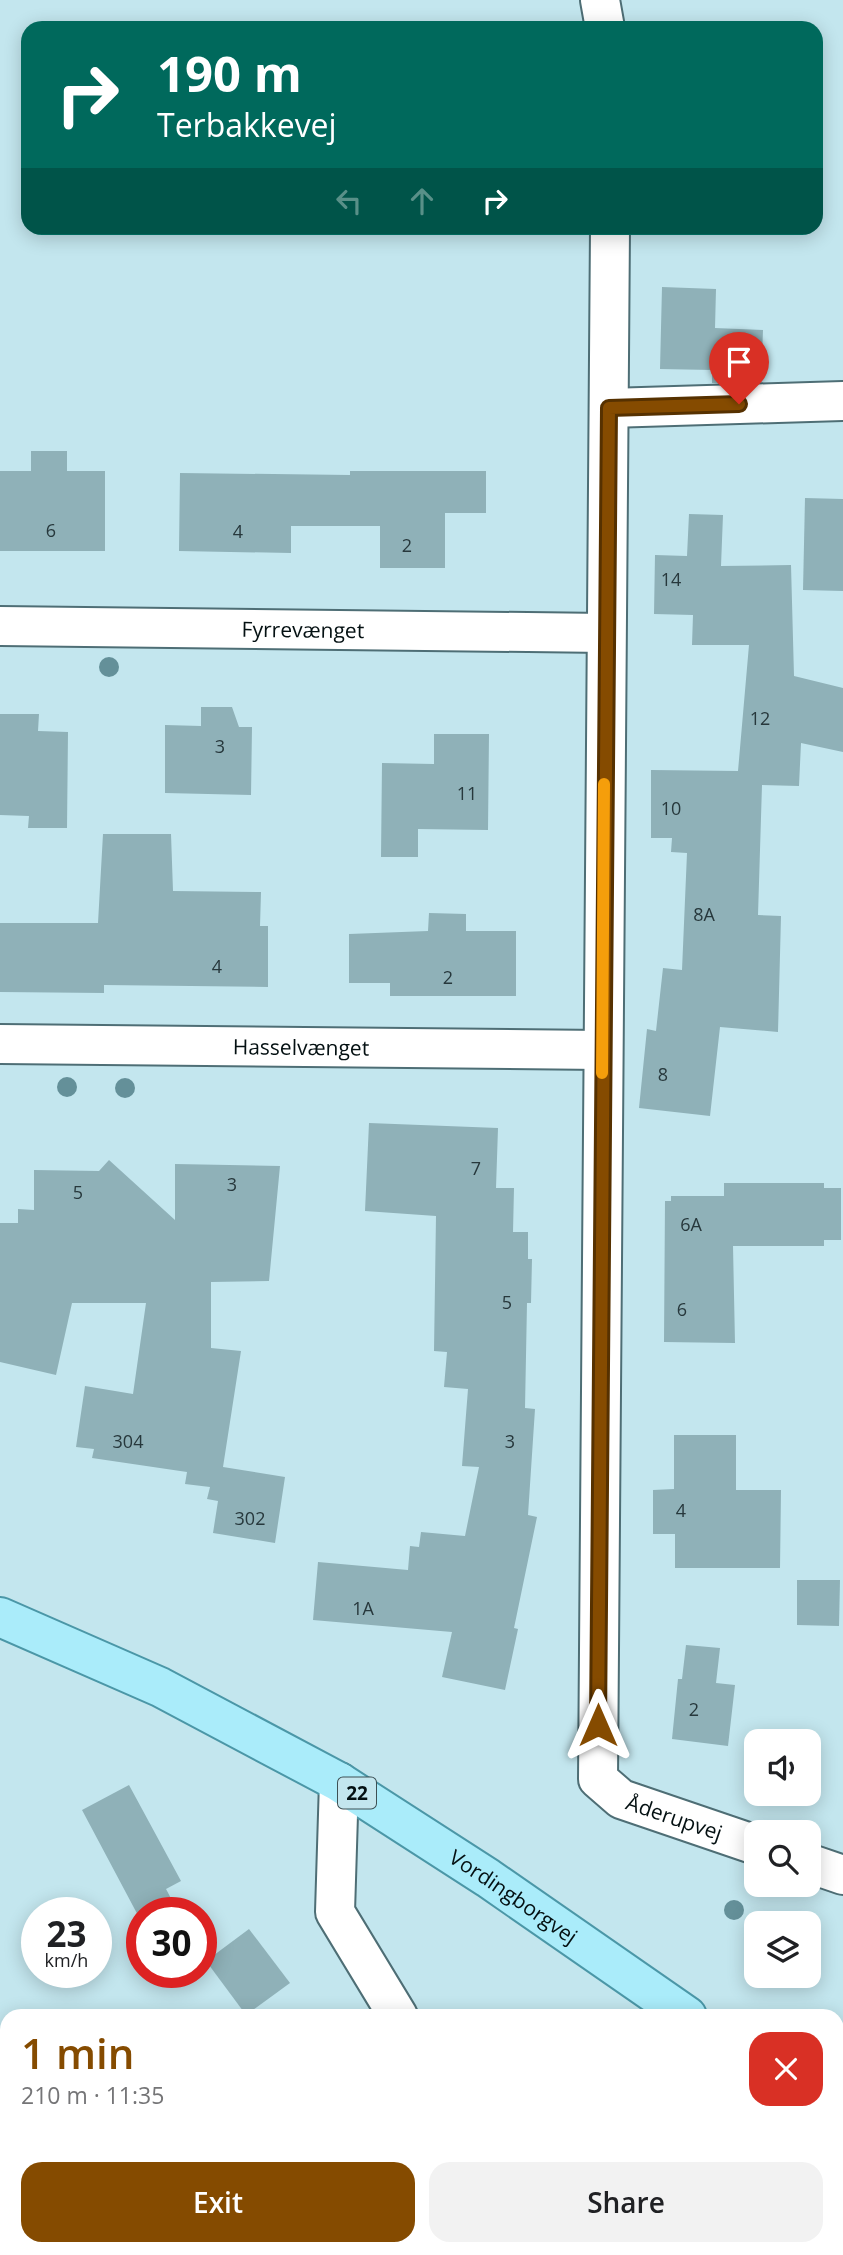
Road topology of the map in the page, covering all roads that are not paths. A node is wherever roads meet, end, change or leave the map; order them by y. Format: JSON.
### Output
{"nodes":[{"id":1,"x":600,"y":0,"type":"edge"},
{"id":2,"x":604,"y":21,"type":"edge"},
{"id":3,"x":610,"y":235,"type":"edge"},
{"id":4,"x":843,"y":401,"type":"edge"},
{"id":5,"x":609,"y":408,"type":"junction"},
{"id":6,"x":0,"y":626,"type":"edge"},
{"id":7,"x":606,"y":633,"type":"junction"},
{"id":8,"x":0,"y":1044,"type":"edge"},
{"id":9,"x":602,"y":1050,"type":"junction"},
{"id":10,"x":0,"y":1617,"type":"edge"},
{"id":11,"x":339,"y":1782,"type":"junction"},
{"id":12,"x":744,"y":1841,"type":"edge"},
{"id":13,"x":821,"y":1867,"type":"edge"},
{"id":14,"x":843,"y":1875,"type":"edge"},
{"id":15,"x":394,"y":2009,"type":"edge"},
{"id":16,"x":677,"y":2009,"type":"edge"}],
"edges":[{"from":1,"to":2,"type":"street"},
{"from":3,"to":5,"type":"street"},
{"from":4,"to":5,"type":"street"},
{"from":5,"to":7,"type":"street"},
{"from":6,"to":7,"type":"street","name":"Fyrrevænget"},
{"from":7,"to":9,"type":"street"},
{"from":8,"to":9,"type":"street","name":"Hasselvænget"},
{"from":9,"to":12,"type":"street","name":"Åderupvej"},
{"from":10,"to":11,"type":"main road","name":"Vordingborgvej","number":"22"},
{"from":11,"to":15,"type":"street"},
{"from":11,"to":16,"type":"main road","name":"Vordingborgvej","number":"22"},
{"from":13,"to":14,"type":"street"}]}
